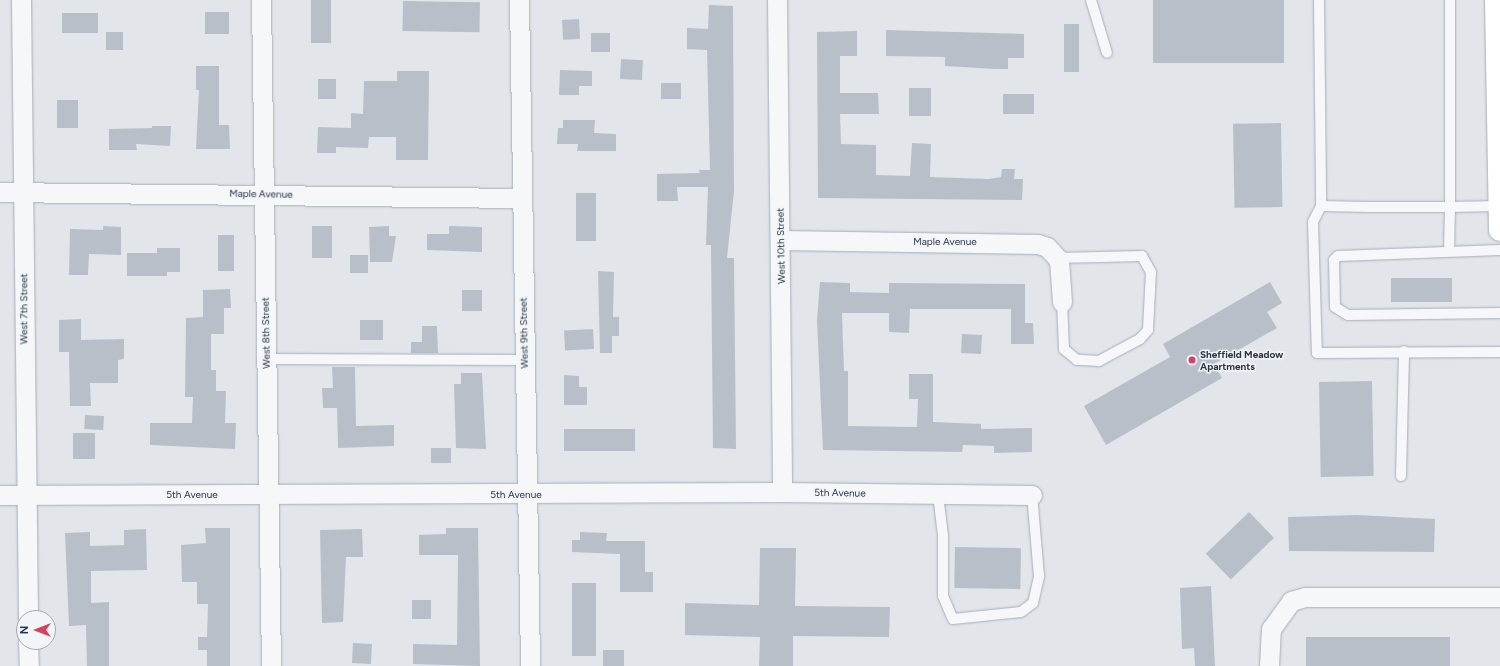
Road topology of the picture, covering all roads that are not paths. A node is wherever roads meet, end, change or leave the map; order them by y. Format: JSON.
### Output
{"nodes":[{"id":1,"x":21,"y":0,"type":"edge"},
{"id":2,"x":261,"y":0,"type":"edge"},
{"id":3,"x":519,"y":0,"type":"edge"},
{"id":4,"x":777,"y":0,"type":"edge"},
{"id":5,"x":1091,"y":0,"type":"edge"},
{"id":6,"x":1319,"y":0,"type":"edge"},
{"id":7,"x":1450,"y":0,"type":"edge"},
{"id":8,"x":1496,"y":0,"type":"edge"},
{"id":9,"x":1107,"y":53,"type":"dead end"},
{"id":10,"x":0,"y":192,"type":"edge"},
{"id":11,"x":23,"y":192,"type":"junction"},
{"id":12,"x":264,"y":193,"type":"junction"},
{"id":13,"x":522,"y":198,"type":"junction"},
{"id":14,"x":1321,"y":206,"type":"junction"},
{"id":15,"x":1500,"y":206,"type":"edge"},
{"id":16,"x":1450,"y":207,"type":"junction"},
{"id":17,"x":1500,"y":230,"type":"edge"},
{"id":18,"x":781,"y":240,"type":"junction"},
{"id":19,"x":1500,"y":250,"type":"edge"},
{"id":20,"x":1448,"y":251,"type":"junction"},
{"id":21,"x":1058,"y":258,"type":"junction"},
{"id":22,"x":1062,"y":302,"type":"joint"},
{"id":23,"x":1500,"y":313,"type":"edge"},
{"id":24,"x":1404,"y":351,"type":"junction"},
{"id":25,"x":1500,"y":352,"type":"edge"},
{"id":26,"x":267,"y":359,"type":"junction"},
{"id":27,"x":524,"y":360,"type":"junction"},
{"id":28,"x":1401,"y":476,"type":"dead end"},
{"id":29,"x":782,"y":492,"type":"junction"},
{"id":30,"x":938,"y":494,"type":"junction"},
{"id":31,"x":26,"y":495,"type":"junction"},
{"id":32,"x":269,"y":495,"type":"junction"},
{"id":33,"x":1032,"y":495,"type":"joint"},
{"id":34,"x":0,"y":496,"type":"edge"},
{"id":35,"x":526,"y":496,"type":"junction"},
{"id":36,"x":1500,"y":597,"type":"edge"},
{"id":37,"x":28,"y":610,"type":"edge"},
{"id":38,"x":28,"y":650,"type":"edge"},
{"id":39,"x":29,"y":666,"type":"edge"},
{"id":40,"x":271,"y":666,"type":"edge"},
{"id":41,"x":530,"y":666,"type":"edge"},
{"id":42,"x":1269,"y":666,"type":"edge"}],
"edges":[{"from":1,"to":11,"type":"street","name":"West 7th Street"},
{"from":2,"to":12,"type":"street","name":"West 8th Street"},
{"from":3,"to":13,"type":"street","name":"West 9th Street"},
{"from":4,"to":18,"type":"street","name":"West 10th Street"},
{"from":5,"to":9,"type":"lane"},
{"from":6,"to":14,"type":"lane"},
{"from":7,"to":16,"type":"lane"},
{"from":8,"to":15,"type":"street"},
{"from":10,"to":11,"type":"street","name":"Maple Avenue"},
{"from":11,"to":12,"type":"street","name":"Maple Avenue"},
{"from":11,"to":31,"type":"street","name":"West 7th Street"},
{"from":12,"to":13,"type":"street","name":"Maple Avenue"},
{"from":12,"to":26,"type":"street","name":"West 8th Street"},
{"from":13,"to":27,"type":"street","name":"West 9th Street"},
{"from":14,"to":16,"type":"lane"},
{"from":14,"to":24,"type":"lane"},
{"from":15,"to":16,"type":"lane"},
{"from":15,"to":17,"type":"street"},
{"from":16,"to":20,"type":"lane"},
{"from":18,"to":21,"type":"street","name":"Maple Avenue"},
{"from":18,"to":29,"type":"street","name":"West 10th Street"},
{"from":19,"to":20,"type":"lane"},
{"from":20,"to":23,"type":"lane"},
{"from":21,"to":22,"type":"street"},
{"from":21,"to":22,"type":"lane"},
{"from":24,"to":25,"type":"lane"},
{"from":24,"to":28,"type":"lane"},
{"from":26,"to":27,"type":"lane"},
{"from":26,"to":32,"type":"street","name":"West 8th Street"},
{"from":27,"to":35,"type":"street","name":"West 9th Street"},
{"from":29,"to":30,"type":"street","name":"5th Avenue"},
{"from":29,"to":35,"type":"street","name":"5th Avenue"},
{"from":30,"to":33,"type":"street","name":"5th Avenue"},
{"from":30,"to":33,"type":"lane"},
{"from":31,"to":32,"type":"street","name":"5th Avenue"},
{"from":31,"to":34,"type":"street","name":"5th Avenue"},
{"from":31,"to":37,"type":"street","name":"West 7th Street"},
{"from":32,"to":35,"type":"street","name":"5th Avenue"},
{"from":32,"to":40,"type":"street","name":"West 8th Street"},
{"from":35,"to":41,"type":"street","name":"West 9th Street"},
{"from":36,"to":42,"type":"street"},
{"from":38,"to":39,"type":"street"}]}
